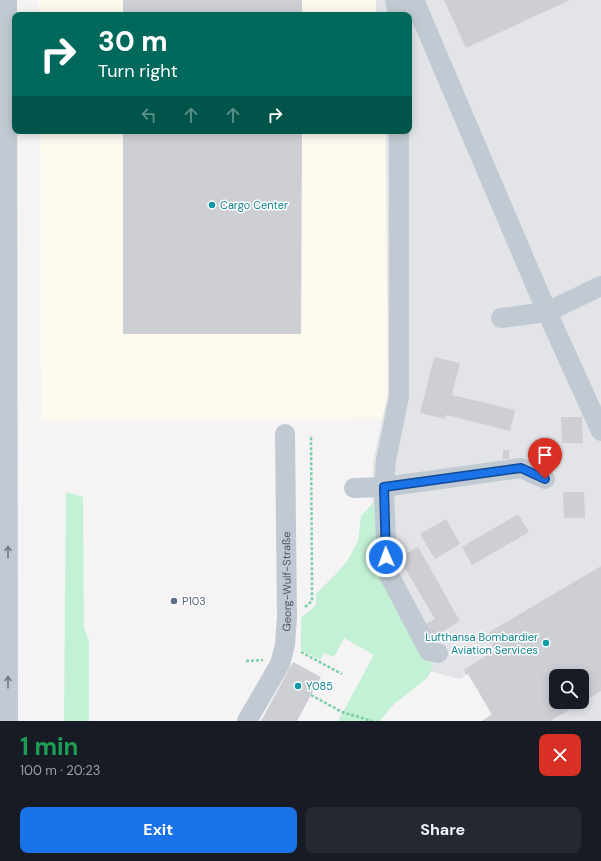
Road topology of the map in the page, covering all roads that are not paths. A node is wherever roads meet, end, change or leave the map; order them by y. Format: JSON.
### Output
{"nodes":[{"id":1,"x":7,"y":0,"type":"edge"},
{"id":2,"x":395,"y":0,"type":"edge"},
{"id":3,"x":414,"y":0,"type":"edge"},
{"id":4,"x":397,"y":12,"type":"edge"},
{"id":5,"x":399,"y":134,"type":"edge"},
{"id":6,"x":3,"y":138,"type":"edge"},
{"id":7,"x":601,"y":286,"type":"edge"},
{"id":8,"x":547,"y":312,"type":"junction"},
{"id":9,"x":501,"y":318,"type":"dead end"},
{"id":10,"x":601,"y":431,"type":"edge"},
{"id":11,"x":285,"y":434,"type":"dead end"},
{"id":12,"x":545,"y":479,"type":"dead end"},
{"id":13,"x":384,"y":487,"type":"junction"},
{"id":14,"x":354,"y":488,"type":"dead end"},
{"id":15,"x":438,"y":653,"type":"dead end"},
{"id":16,"x":8,"y":721,"type":"edge"},
{"id":17,"x":247,"y":721,"type":"edge"}],
"edges":[{"from":1,"to":6,"type":"street"},
{"from":2,"to":4,"type":"street"},
{"from":3,"to":8,"type":"street"},
{"from":5,"to":13,"type":"street"},
{"from":16,"to":6,"type":"street","one_way":true},
{"from":7,"to":8,"type":"street"},
{"from":8,"to":9,"type":"street"},
{"from":8,"to":10,"type":"street"},
{"from":11,"to":17,"type":"street","name":"Georg-Wulf-Straße"},
{"from":12,"to":13,"type":"street"},
{"from":13,"to":14,"type":"street"},
{"from":13,"to":15,"type":"street"}]}
